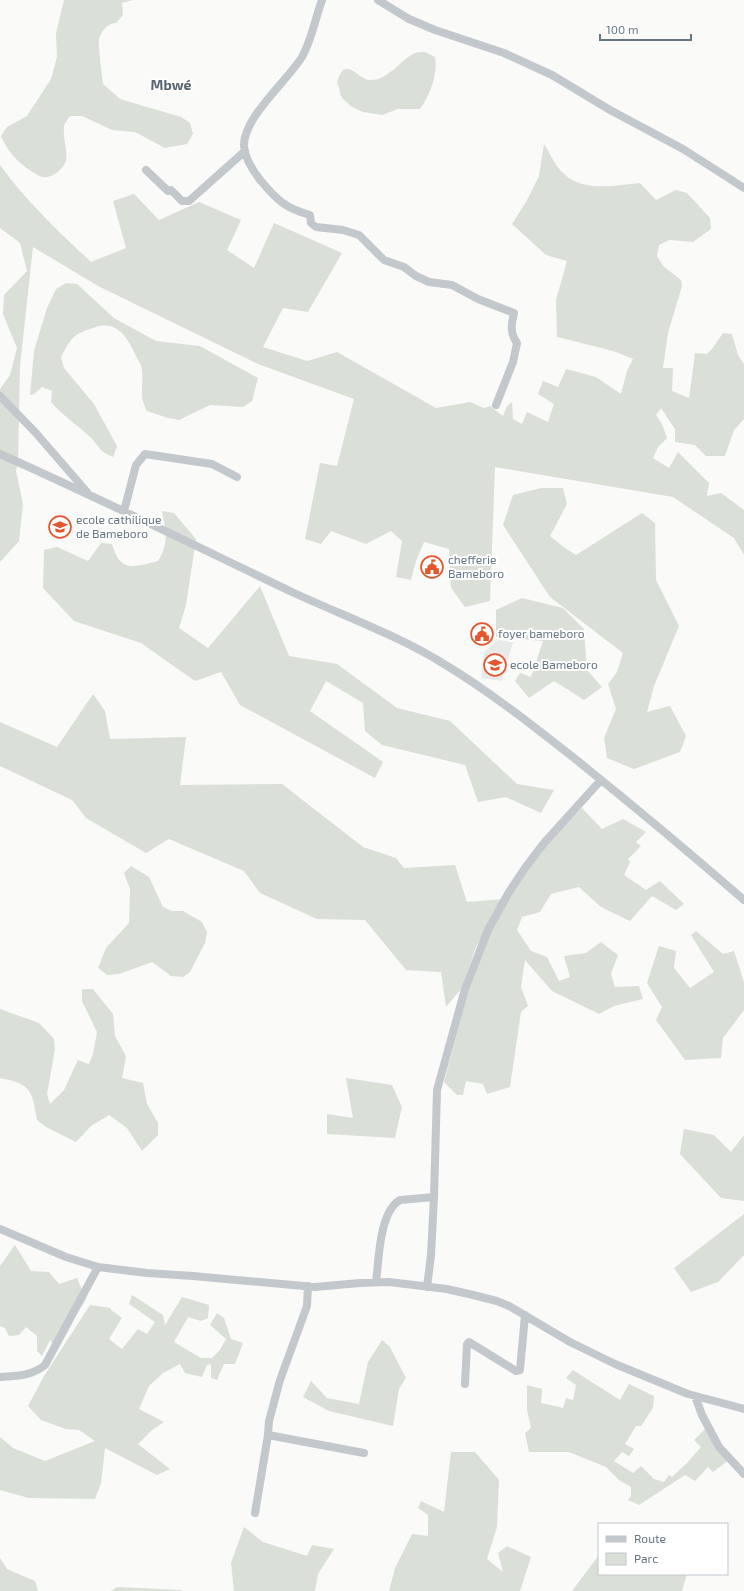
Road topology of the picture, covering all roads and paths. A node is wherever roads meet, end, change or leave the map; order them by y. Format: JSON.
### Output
{"nodes":[{"id":1,"x":322,"y":0,"type":"edge"},
{"id":2,"x":378,"y":0,"type":"edge"},
{"id":3,"x":245,"y":151,"type":"junction"},
{"id":4,"x":146,"y":170,"type":"dead end"},
{"id":5,"x":744,"y":188,"type":"edge"},
{"id":6,"x":0,"y":396,"type":"edge"},
{"id":7,"x":496,"y":405,"type":"dead end"},
{"id":8,"x":0,"y":454,"type":"edge"},
{"id":9,"x":237,"y":477,"type":"dead end"},
{"id":10,"x":88,"y":494,"type":"junction"},
{"id":11,"x":124,"y":511,"type":"junction"},
{"id":12,"x":601,"y":780,"type":"junction"},
{"id":13,"x":744,"y":900,"type":"edge"},
{"id":14,"x":434,"y":1197,"type":"junction"},
{"id":15,"x":0,"y":1229,"type":"edge"},
{"id":16,"x":98,"y":1267,"type":"junction"},
{"id":17,"x":376,"y":1282,"type":"junction"},
{"id":18,"x":308,"y":1286,"type":"junction"},
{"id":19,"x":427,"y":1286,"type":"junction"},
{"id":20,"x":525,"y":1315,"type":"junction"},
{"id":21,"x":0,"y":1377,"type":"edge"},
{"id":22,"x":465,"y":1384,"type":"dead end"},
{"id":23,"x":695,"y":1396,"type":"junction"},
{"id":24,"x":744,"y":1409,"type":"edge"},
{"id":25,"x":268,"y":1435,"type":"junction"},
{"id":26,"x":364,"y":1453,"type":"dead end"},
{"id":27,"x":744,"y":1474,"type":"edge"},
{"id":28,"x":256,"y":1513,"type":"dead end"}],
"edges":[{"from":1,"to":3,"type":"street"},
{"from":2,"to":5,"type":"street"},
{"from":3,"to":4,"type":"street"},
{"from":3,"to":7,"type":"street"},
{"from":6,"to":10,"type":"street"},
{"from":8,"to":10,"type":"street"},
{"from":9,"to":11,"type":"street"},
{"from":10,"to":11,"type":"street"},
{"from":11,"to":12,"type":"street"},
{"from":12,"to":13,"type":"street"},
{"from":12,"to":14,"type":"street"},
{"from":14,"to":17,"type":"street"},
{"from":14,"to":19,"type":"street"},
{"from":15,"to":16,"type":"street"},
{"from":16,"to":18,"type":"street"},
{"from":16,"to":21,"type":"street"},
{"from":17,"to":18,"type":"street"},
{"from":17,"to":19,"type":"street"},
{"from":18,"to":25,"type":"street"},
{"from":19,"to":20,"type":"street"},
{"from":20,"to":22,"type":"street"},
{"from":20,"to":23,"type":"street"},
{"from":23,"to":24,"type":"street"},
{"from":23,"to":27,"type":"street"},
{"from":25,"to":26,"type":"street"},
{"from":25,"to":28,"type":"street"}]}
